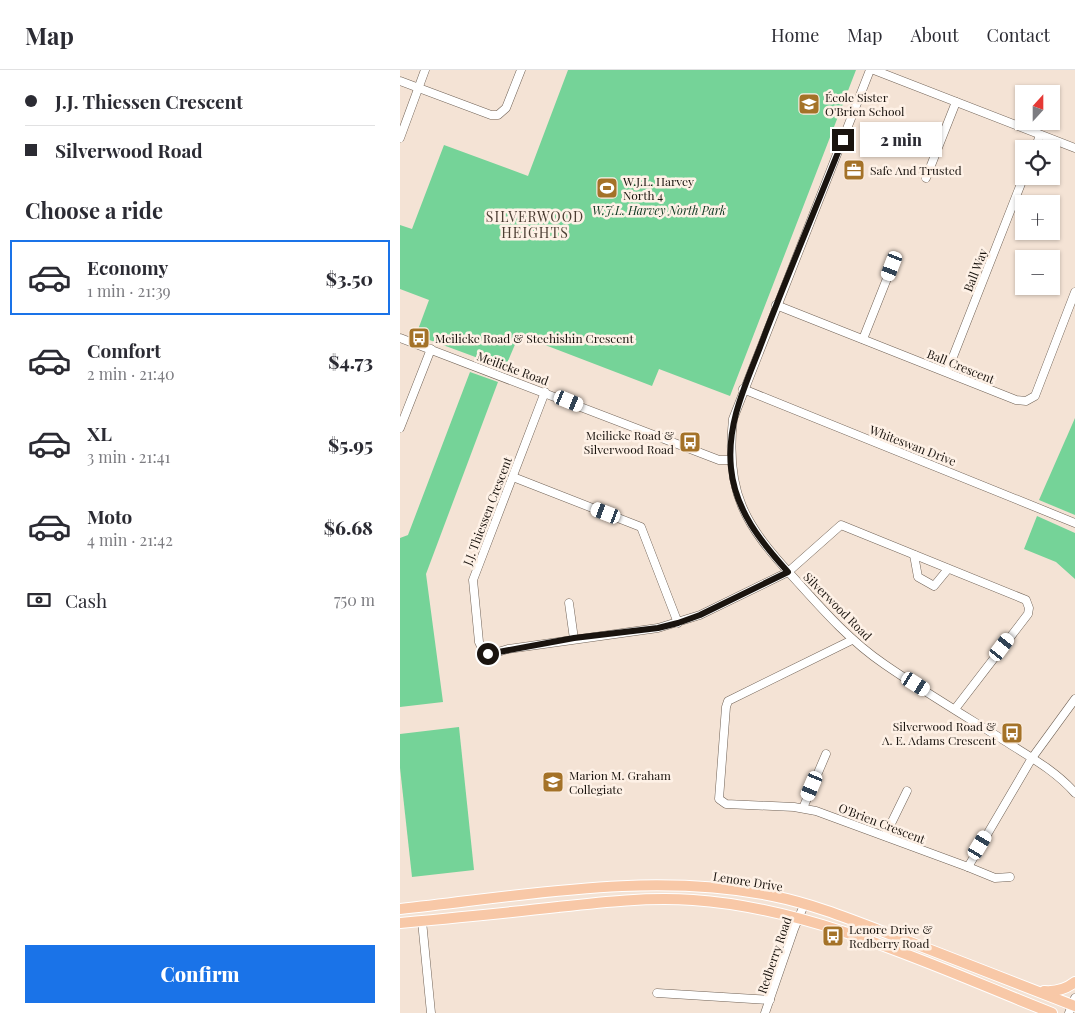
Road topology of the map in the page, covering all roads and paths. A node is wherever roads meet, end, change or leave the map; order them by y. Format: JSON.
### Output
{"nodes":[{"id":1,"x":425,"y":70,"type":"edge"},
{"id":2,"x":521,"y":70,"type":"edge"},
{"id":3,"x":870,"y":70,"type":"edge"},
{"id":4,"x":874,"y":70,"type":"edge"},
{"id":5,"x":400,"y":81,"type":"edge"},
{"id":6,"x":418,"y":87,"type":"junction"},
{"id":7,"x":956,"y":102,"type":"junction"},
{"id":8,"x":1040,"y":135,"type":"junction"},
{"id":9,"x":400,"y":138,"type":"edge"},
{"id":10,"x":1038,"y":140,"type":"edge"},
{"id":11,"x":1075,"y":148,"type":"edge"},
{"id":12,"x":926,"y":178,"type":"dead end"},
{"id":13,"x":1020,"y":185,"type":"edge"},
{"id":14,"x":892,"y":266,"type":"dead end"},
{"id":15,"x":1075,"y":292,"type":"edge"},
{"id":16,"x":776,"y":305,"type":"junction"},
{"id":17,"x":400,"y":338,"type":"edge"},
{"id":18,"x":864,"y":339,"type":"junction"},
{"id":19,"x":431,"y":349,"type":"junction"},
{"id":20,"x":947,"y":372,"type":"junction"},
{"id":21,"x":743,"y":389,"type":"junction"},
{"id":22,"x":545,"y":392,"type":"junction"},
{"id":23,"x":400,"y":428,"type":"edge"},
{"id":24,"x":730,"y":460,"type":"junction"},
{"id":25,"x":513,"y":477,"type":"junction"},
{"id":26,"x":1075,"y":523,"type":"edge"},
{"id":27,"x":914,"y":555,"type":"junction"},
{"id":28,"x":948,"y":569,"type":"junction"},
{"id":29,"x":788,"y":572,"type":"junction"},
{"id":30,"x":569,"y":603,"type":"dead end"},
{"id":31,"x":678,"y":623,"type":"junction"},
{"id":32,"x":574,"y":638,"type":"junction"},
{"id":33,"x":852,"y":640,"type":"junction"},
{"id":34,"x":1075,"y":699,"type":"edge"},
{"id":35,"x":955,"y":709,"type":"junction"},
{"id":36,"x":826,"y":754,"type":"dead end"},
{"id":37,"x":1032,"y":758,"type":"junction"},
{"id":38,"x":907,"y":791,"type":"dead end"},
{"id":39,"x":1075,"y":793,"type":"edge"},
{"id":40,"x":803,"y":808,"type":"junction"},
{"id":41,"x":884,"y":836,"type":"junction"},
{"id":42,"x":968,"y":867,"type":"junction"},
{"id":43,"x":1010,"y":877,"type":"dead end"},
{"id":44,"x":804,"y":905,"type":"junction"},
{"id":45,"x":400,"y":909,"type":"edge"},
{"id":46,"x":798,"y":919,"type":"junction"},
{"id":47,"x":422,"y":921,"type":"junction"},
{"id":48,"x":400,"y":924,"type":"edge"},
{"id":49,"x":1075,"y":982,"type":"edge"},
{"id":50,"x":1038,"y":991,"type":"junction"},
{"id":51,"x":657,"y":993,"type":"dead end"},
{"id":52,"x":770,"y":1000,"type":"junction"},
{"id":53,"x":1073,"y":1005,"type":"edge"},
{"id":54,"x":431,"y":1013,"type":"edge"},
{"id":55,"x":766,"y":1013,"type":"edge"},
{"id":56,"x":1052,"y":1013,"type":"edge"}],
"edges":[{"from":1,"to":6,"type":"street"},
{"from":2,"to":6,"type":"street"},
{"from":3,"to":16,"type":"street","name":"Silverwood Road"},
{"from":4,"to":7,"type":"street"},
{"from":5,"to":6,"type":"street"},
{"from":6,"to":9,"type":"street"},
{"from":7,"to":8,"type":"street"},
{"from":7,"to":12,"type":"street"},
{"from":8,"to":10,"type":"street"},
{"from":8,"to":11,"type":"street"},
{"from":13,"to":20,"type":"street","name":"Ball Way"},
{"from":14,"to":18,"type":"street"},
{"from":15,"to":20,"type":"street","name":"Ball Crescent"},
{"from":16,"to":18,"type":"street","name":"Ball Crescent"},
{"from":16,"to":21,"type":"street","name":"Silverwood Road"},
{"from":17,"to":19,"type":"street","name":"Meilicke Road"},
{"from":18,"to":20,"type":"street","name":"Ball Crescent"},
{"from":19,"to":22,"type":"street","name":"Meilicke Road"},
{"from":19,"to":23,"type":"street"},
{"from":21,"to":24,"type":"street","name":"Silverwood Road"},
{"from":21,"to":26,"type":"street","name":"Whiteswan Drive"},
{"from":22,"to":24,"type":"street","name":"Meilicke Road"},
{"from":22,"to":25,"type":"street","name":"J.J. Thiessen Crescent"},
{"from":24,"to":29,"type":"street","name":"Silverwood Road"},
{"from":25,"to":31,"type":"street"},
{"from":25,"to":32,"type":"street","name":"J.J. Thiessen Crescent"},
{"from":27,"to":28,"type":"street"},
{"from":27,"to":28,"type":"street"},
{"from":27,"to":29,"type":"street","name":"J.J. Thiessen Crescent"},
{"from":28,"to":35,"type":"street"},
{"from":29,"to":31,"type":"street","name":"J.J. Thiessen Crescent"},
{"from":29,"to":33,"type":"street","name":"Silverwood Road"},
{"from":30,"to":32,"type":"street"},
{"from":31,"to":32,"type":"street","name":"J.J. Thiessen Crescent"},
{"from":33,"to":35,"type":"street","name":"Silverwood Road"},
{"from":33,"to":40,"type":"street","name":"O'Brien Crescent"},
{"from":34,"to":37,"type":"street"},
{"from":35,"to":37,"type":"street","name":"Silverwood Road"},
{"from":36,"to":40,"type":"street"},
{"from":37,"to":39,"type":"street","name":"Silverwood Road"},
{"from":37,"to":42,"type":"street"},
{"from":38,"to":41,"type":"street"},
{"from":40,"to":41,"type":"street","name":"O'Brien Crescent"},
{"from":41,"to":42,"type":"street","name":"O'Brien Crescent"},
{"from":42,"to":43,"type":"street","name":"O'Brien Crescent"},
{"from":44,"to":45,"type":"main road","name":"Lenore Drive"},
{"from":44,"to":46,"type":"street","name":"Redberry Road"},
{"from":44,"to":50,"type":"main road","name":"Lenore Drive"},
{"from":46,"to":47,"type":"main road"},
{"from":46,"to":52,"type":"street","name":"Redberry Road"},
{"from":46,"to":56,"type":"main road"},
{"from":47,"to":48,"type":"main road"},
{"from":47,"to":54,"type":"street"},
{"from":49,"to":50,"type":"main road"},
{"from":50,"to":53,"type":"main road","name":"Lenore Drive"},
{"from":51,"to":52,"type":"street"},
{"from":52,"to":55,"type":"street","name":"Redberry Road"}]}
